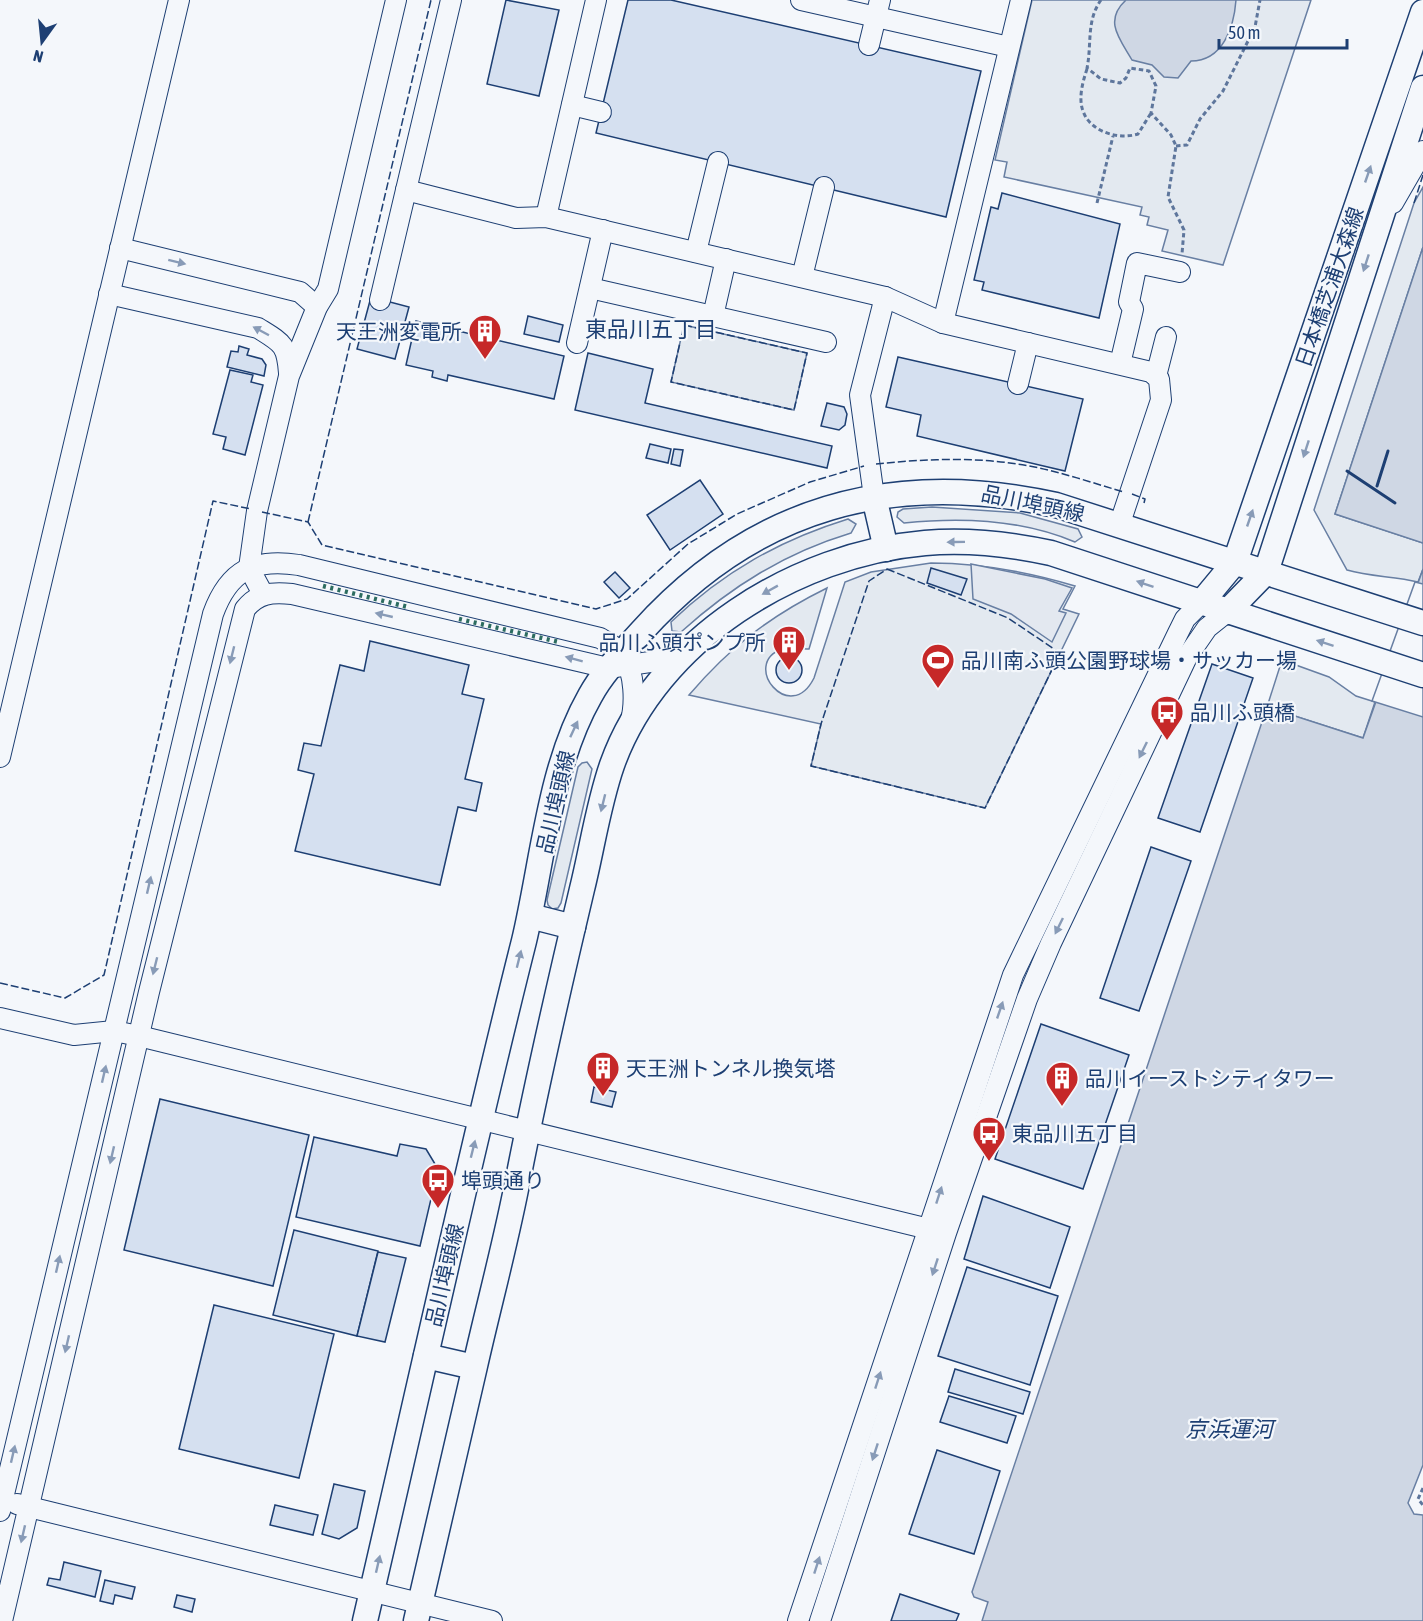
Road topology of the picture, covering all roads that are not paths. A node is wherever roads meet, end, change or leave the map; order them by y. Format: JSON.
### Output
{"nodes":[{"id":1,"x":179,"y":0,"type":"edge"},
{"id":2,"x":396,"y":0,"type":"edge"},
{"id":3,"x":451,"y":0,"type":"edge"},
{"id":4,"x":596,"y":0,"type":"edge"},
{"id":5,"x":801,"y":0,"type":"edge"},
{"id":6,"x":1021,"y":0,"type":"edge"},
{"id":7,"x":878,"y":9,"type":"edge"},
{"id":8,"x":1423,"y":12,"type":"edge"},
{"id":9,"x":869,"y":45,"type":"dead end"},
{"id":10,"x":1010,"y":47,"type":"junction"},
{"id":11,"x":1423,"y":88,"type":"edge"},
{"id":12,"x":572,"y":105,"type":"junction"},
{"id":13,"x":1418,"y":111,"type":"edge"},
{"id":14,"x":601,"y":112,"type":"dead end"},
{"id":15,"x":1423,"y":150,"type":"edge"},
{"id":16,"x":718,"y":162,"type":"dead end"},
{"id":17,"x":824,"y":187,"type":"dead end"},
{"id":18,"x":406,"y":190,"type":"junction"},
{"id":19,"x":546,"y":217,"type":"junction"},
{"id":20,"x":603,"y":230,"type":"junction"},
{"id":21,"x":1377,"y":230,"type":"junction"},
{"id":22,"x":120,"y":248,"type":"junction"},
{"id":23,"x":696,"y":252,"type":"junction"},
{"id":24,"x":726,"y":259,"type":"junction"},
{"id":25,"x":1181,"y":263,"type":"road end"},
{"id":26,"x":802,"y":277,"type":"junction"},
{"id":27,"x":590,"y":288,"type":"junction"},
{"id":28,"x":109,"y":294,"type":"junction"},
{"id":29,"x":885,"y":297,"type":"junction"},
{"id":30,"x":381,"y":300,"type":"dead end"},
{"id":31,"x":317,"y":307,"type":"junction"},
{"id":32,"x":713,"y":316,"type":"junction"},
{"id":33,"x":943,"y":323,"type":"junction"},
{"id":34,"x":1166,"y":337,"type":"dead end"},
{"id":35,"x":826,"y":342,"type":"dead end"},
{"id":36,"x":577,"y":343,"type":"dead end"},
{"id":37,"x":1028,"y":343,"type":"junction"},
{"id":38,"x":1120,"y":364,"type":"junction"},
{"id":39,"x":289,"y":376,"type":"junction"},
{"id":40,"x":1156,"y":376,"type":"junction"},
{"id":41,"x":1018,"y":384,"type":"dead end"},
{"id":42,"x":874,"y":497,"type":"junction"},
{"id":43,"x":1120,"y":523,"type":"junction"},
{"id":44,"x":886,"y":549,"type":"junction"},
{"id":45,"x":1235,"y":562,"type":"junction"},
{"id":46,"x":249,"y":568,"type":"junction"},
{"id":47,"x":1266,"y":572,"type":"junction"},
{"id":48,"x":263,"y":594,"type":"junction"},
{"id":49,"x":1201,"y":603,"type":"junction"},
{"id":50,"x":1227,"y":612,"type":"junction"},
{"id":51,"x":1423,"y":622,"type":"edge"},
{"id":52,"x":691,"y":647,"type":"junction"},
{"id":53,"x":619,"y":662,"type":"junction"},
{"id":54,"x":1423,"y":675,"type":"edge"},
{"id":55,"x":627,"y":737,"type":"junction"},
{"id":56,"x":0,"y":757,"type":"edge"},
{"id":57,"x":530,"y":916,"type":"junction"},
{"id":58,"x":573,"y":927,"type":"junction"},
{"id":59,"x":0,"y":1018,"type":"edge"},
{"id":60,"x":114,"y":1031,"type":"junction"},
{"id":61,"x":139,"y":1036,"type":"junction"},
{"id":62,"x":481,"y":1119,"type":"junction"},
{"id":63,"x":527,"y":1130,"type":"junction"},
{"id":64,"x":937,"y":1231,"type":"junction"},
{"id":65,"x":426,"y":1356,"type":"junction"},
{"id":66,"x":474,"y":1367,"type":"junction"},
{"id":67,"x":1,"y":1504,"type":"edge"},
{"id":68,"x":29,"y":1507,"type":"junction"},
{"id":69,"x":371,"y":1593,"type":"junction"},
{"id":70,"x":418,"y":1612,"type":"edge"},
{"id":71,"x":2,"y":1621,"type":"edge"},
{"id":72,"x":365,"y":1621,"type":"edge"},
{"id":73,"x":492,"y":1621,"type":"edge"},
{"id":74,"x":798,"y":1621,"type":"edge"},
{"id":75,"x":820,"y":1621,"type":"edge"}],
"edges":[{"from":1,"to":22,"type":"street"},
{"from":2,"to":31,"type":"street"},
{"from":3,"to":18,"type":"street"},
{"from":4,"to":12,"type":"street"},
{"from":5,"to":7,"type":"street"},
{"from":6,"to":10,"type":"street"},
{"from":7,"to":9,"type":"street"},
{"from":7,"to":10,"type":"street"},
{"from":45,"to":8,"type":"main road","name":"日本橋芝浦大森線","one_way":true},
{"from":10,"to":33,"type":"street"},
{"from":11,"to":13,"type":"main road","name":"日本橋芝浦大森線"},
{"from":12,"to":14,"type":"street"},
{"from":12,"to":19,"type":"street"},
{"from":13,"to":21,"type":"main road","name":"日本橋芝浦大森線"},
{"from":15,"to":21,"type":"street"},
{"from":16,"to":23,"type":"street"},
{"from":17,"to":26,"type":"street"},
{"from":18,"to":19,"type":"street"},
{"from":18,"to":30,"type":"street"},
{"from":19,"to":20,"type":"street"},
{"from":20,"to":23,"type":"street"},
{"from":20,"to":27,"type":"street"},
{"from":21,"to":47,"type":"main road","name":"日本橋芝浦大森線","one_way":true},
{"from":22,"to":28,"type":"street"},
{"from":22,"to":31,"type":"street","one_way":true},
{"from":23,"to":24,"type":"street"},
{"from":24,"to":26,"type":"street"},
{"from":24,"to":32,"type":"street"},
{"from":25,"to":38,"type":"street"},
{"from":26,"to":29,"type":"street"},
{"from":27,"to":32,"type":"street"},
{"from":27,"to":36,"type":"street"},
{"from":39,"to":28,"type":"street","one_way":true},
{"from":28,"to":56,"type":"street"},
{"from":29,"to":33,"type":"street"},
{"from":29,"to":42,"type":"street"},
{"from":31,"to":39,"type":"street"},
{"from":32,"to":35,"type":"street"},
{"from":33,"to":37,"type":"street"},
{"from":34,"to":40,"type":"street"},
{"from":37,"to":38,"type":"street"},
{"from":37,"to":41,"type":"street"},
{"from":38,"to":40,"type":"street"},
{"from":39,"to":46,"type":"street"},
{"from":40,"to":43,"type":"street"},
{"from":42,"to":43,"type":"main road","name":"品川埠頭線"},
{"from":42,"to":44,"type":"main road"},
{"from":42,"to":53,"type":"main road","name":"品川埠頭線"},
{"from":43,"to":45,"type":"main road","name":"品川埠頭線"},
{"from":49,"to":44,"type":"main road","one_way":true},
{"from":44,"to":52,"type":"main road","one_way":true},
{"from":45,"to":47,"type":"main road"},
{"from":45,"to":49,"type":"main road","name":"日本橋芝浦大森線"},
{"from":46,"to":48,"type":"street"},
{"from":46,"to":53,"type":"street"},
{"from":60,"to":46,"type":"street","one_way":true},
{"from":47,"to":50,"type":"main road","name":"日本橋芝浦大森線"},
{"from":47,"to":51,"type":"main road"},
{"from":53,"to":48,"type":"street","one_way":true},
{"from":48,"to":61,"type":"street","one_way":true},
{"from":49,"to":50,"type":"main road"},
{"from":64,"to":49,"type":"street","one_way":true},
{"from":54,"to":50,"type":"main road","one_way":true},
{"from":50,"to":64,"type":"street","one_way":true},
{"from":52,"to":53,"type":"street"},
{"from":52,"to":55,"type":"main road"},
{"from":53,"to":55,"type":"street"},
{"from":57,"to":53,"type":"main road","name":"品川埠頭線","one_way":true},
{"from":55,"to":58,"type":"main road","one_way":true},
{"from":57,"to":58,"type":"main road"},
{"from":62,"to":57,"type":"main road","name":"品川埠頭線","one_way":true},
{"from":58,"to":63,"type":"main road"},
{"from":59,"to":60,"type":"street"},
{"from":60,"to":61,"type":"street"},
{"from":67,"to":60,"type":"street","one_way":true},
{"from":61,"to":62,"type":"street"},
{"from":61,"to":68,"type":"street","one_way":true},
{"from":62,"to":63,"type":"street"},
{"from":65,"to":62,"type":"main road","name":"品川埠頭線","one_way":true},
{"from":63,"to":64,"type":"street"},
{"from":63,"to":66,"type":"main road"},
{"from":74,"to":64,"type":"street","one_way":true},
{"from":64,"to":75,"type":"street","one_way":true},
{"from":65,"to":66,"type":"main road"},
{"from":69,"to":65,"type":"main road","name":"品川埠頭線","one_way":true},
{"from":66,"to":70,"type":"main road"},
{"from":67,"to":68,"type":"street"},
{"from":68,"to":69,"type":"street"},
{"from":68,"to":71,"type":"street","one_way":true},
{"from":69,"to":70,"type":"street"},
{"from":69,"to":72,"type":"main road","name":"品川埠頭線"},
{"from":70,"to":73,"type":"street"}]}
